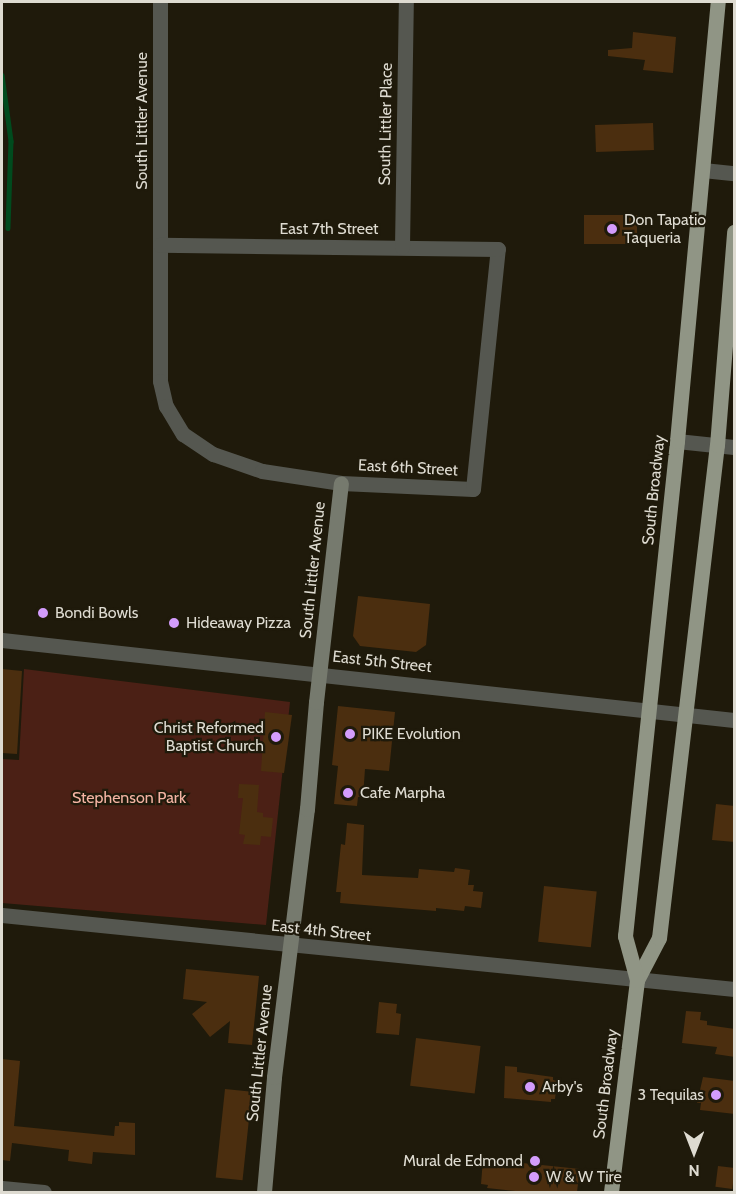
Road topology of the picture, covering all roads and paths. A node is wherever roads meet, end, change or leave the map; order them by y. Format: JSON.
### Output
{"nodes":[{"id":1,"x":160,"y":2,"type":"edge"},
{"id":2,"x":406,"y":2,"type":"edge"},
{"id":3,"x":718,"y":2,"type":"edge"},
{"id":4,"x":703,"y":170,"type":"junction"},
{"id":5,"x":735,"y":173,"type":"edge"},
{"id":6,"x":735,"y":232,"type":"edge"},
{"id":7,"x":160,"y":245,"type":"junction"},
{"id":8,"x":402,"y":247,"type":"junction"},
{"id":9,"x":678,"y":441,"type":"junction"},
{"id":10,"x":717,"y":445,"type":"junction"},
{"id":11,"x":735,"y":447,"type":"edge"},
{"id":12,"x":341,"y":483,"type":"junction"},
{"id":13,"x":473,"y":489,"type":"joint"},
{"id":14,"x":2,"y":640,"type":"edge"},
{"id":15,"x":320,"y":673,"type":"junction"},
{"id":16,"x":649,"y":712,"type":"junction"},
{"id":17,"x":686,"y":714,"type":"junction"},
{"id":18,"x":735,"y":720,"type":"edge"},
{"id":19,"x":2,"y":915,"type":"edge"},
{"id":20,"x":290,"y":945,"type":"junction"},
{"id":21,"x":637,"y":980,"type":"junction"},
{"id":22,"x":735,"y":989,"type":"edge"},
{"id":23,"x":2,"y":1188,"type":"edge"},
{"id":24,"x":44,"y":1192,"type":"edge"},
{"id":25,"x":264,"y":1192,"type":"edge"},
{"id":26,"x":611,"y":1192,"type":"edge"}],
"edges":[{"from":1,"to":7,"type":"street","name":"South Littler Avenue"},
{"from":2,"to":8,"type":"street","name":"South Littler Place"},
{"from":3,"to":4,"type":"main road","name":"South Broadway"},
{"from":4,"to":5,"type":"street"},
{"from":4,"to":9,"type":"main road","name":"South Broadway"},
{"from":6,"to":10,"type":"main road","name":"South Broadway"},
{"from":7,"to":8,"type":"street","name":"East 7th Street"},
{"from":7,"to":12,"type":"street","name":"South Littler Avenue"},
{"from":8,"to":13,"type":"street","name":"East 7th Street"},
{"from":9,"to":10,"type":"street"},
{"from":9,"to":16,"type":"main road","name":"South Broadway"},
{"from":10,"to":11,"type":"street"},
{"from":10,"to":17,"type":"main road","name":"South Broadway"},
{"from":12,"to":13,"type":"street","name":"East 6th Street"},
{"from":12,"to":15,"type":"street","name":"South Littler Avenue"},
{"from":14,"to":15,"type":"street","name":"East 5th Street"},
{"from":15,"to":16,"type":"street","name":"East 5th Street"},
{"from":15,"to":20,"type":"street","name":"South Littler Avenue"},
{"from":16,"to":17,"type":"street","name":"East 5th Street"},
{"from":16,"to":21,"type":"main road","name":"South Broadway"},
{"from":17,"to":18,"type":"street","name":"East 5th Street"},
{"from":17,"to":21,"type":"main road","name":"South Broadway"},
{"from":19,"to":20,"type":"street","name":"East 4th Street"},
{"from":20,"to":21,"type":"street","name":"East 4th Street"},
{"from":20,"to":25,"type":"street","name":"South Littler Avenue"},
{"from":21,"to":22,"type":"street","name":"East 4th Street"},
{"from":21,"to":26,"type":"main road","name":"South Broadway"},
{"from":23,"to":24,"type":"street"}]}
